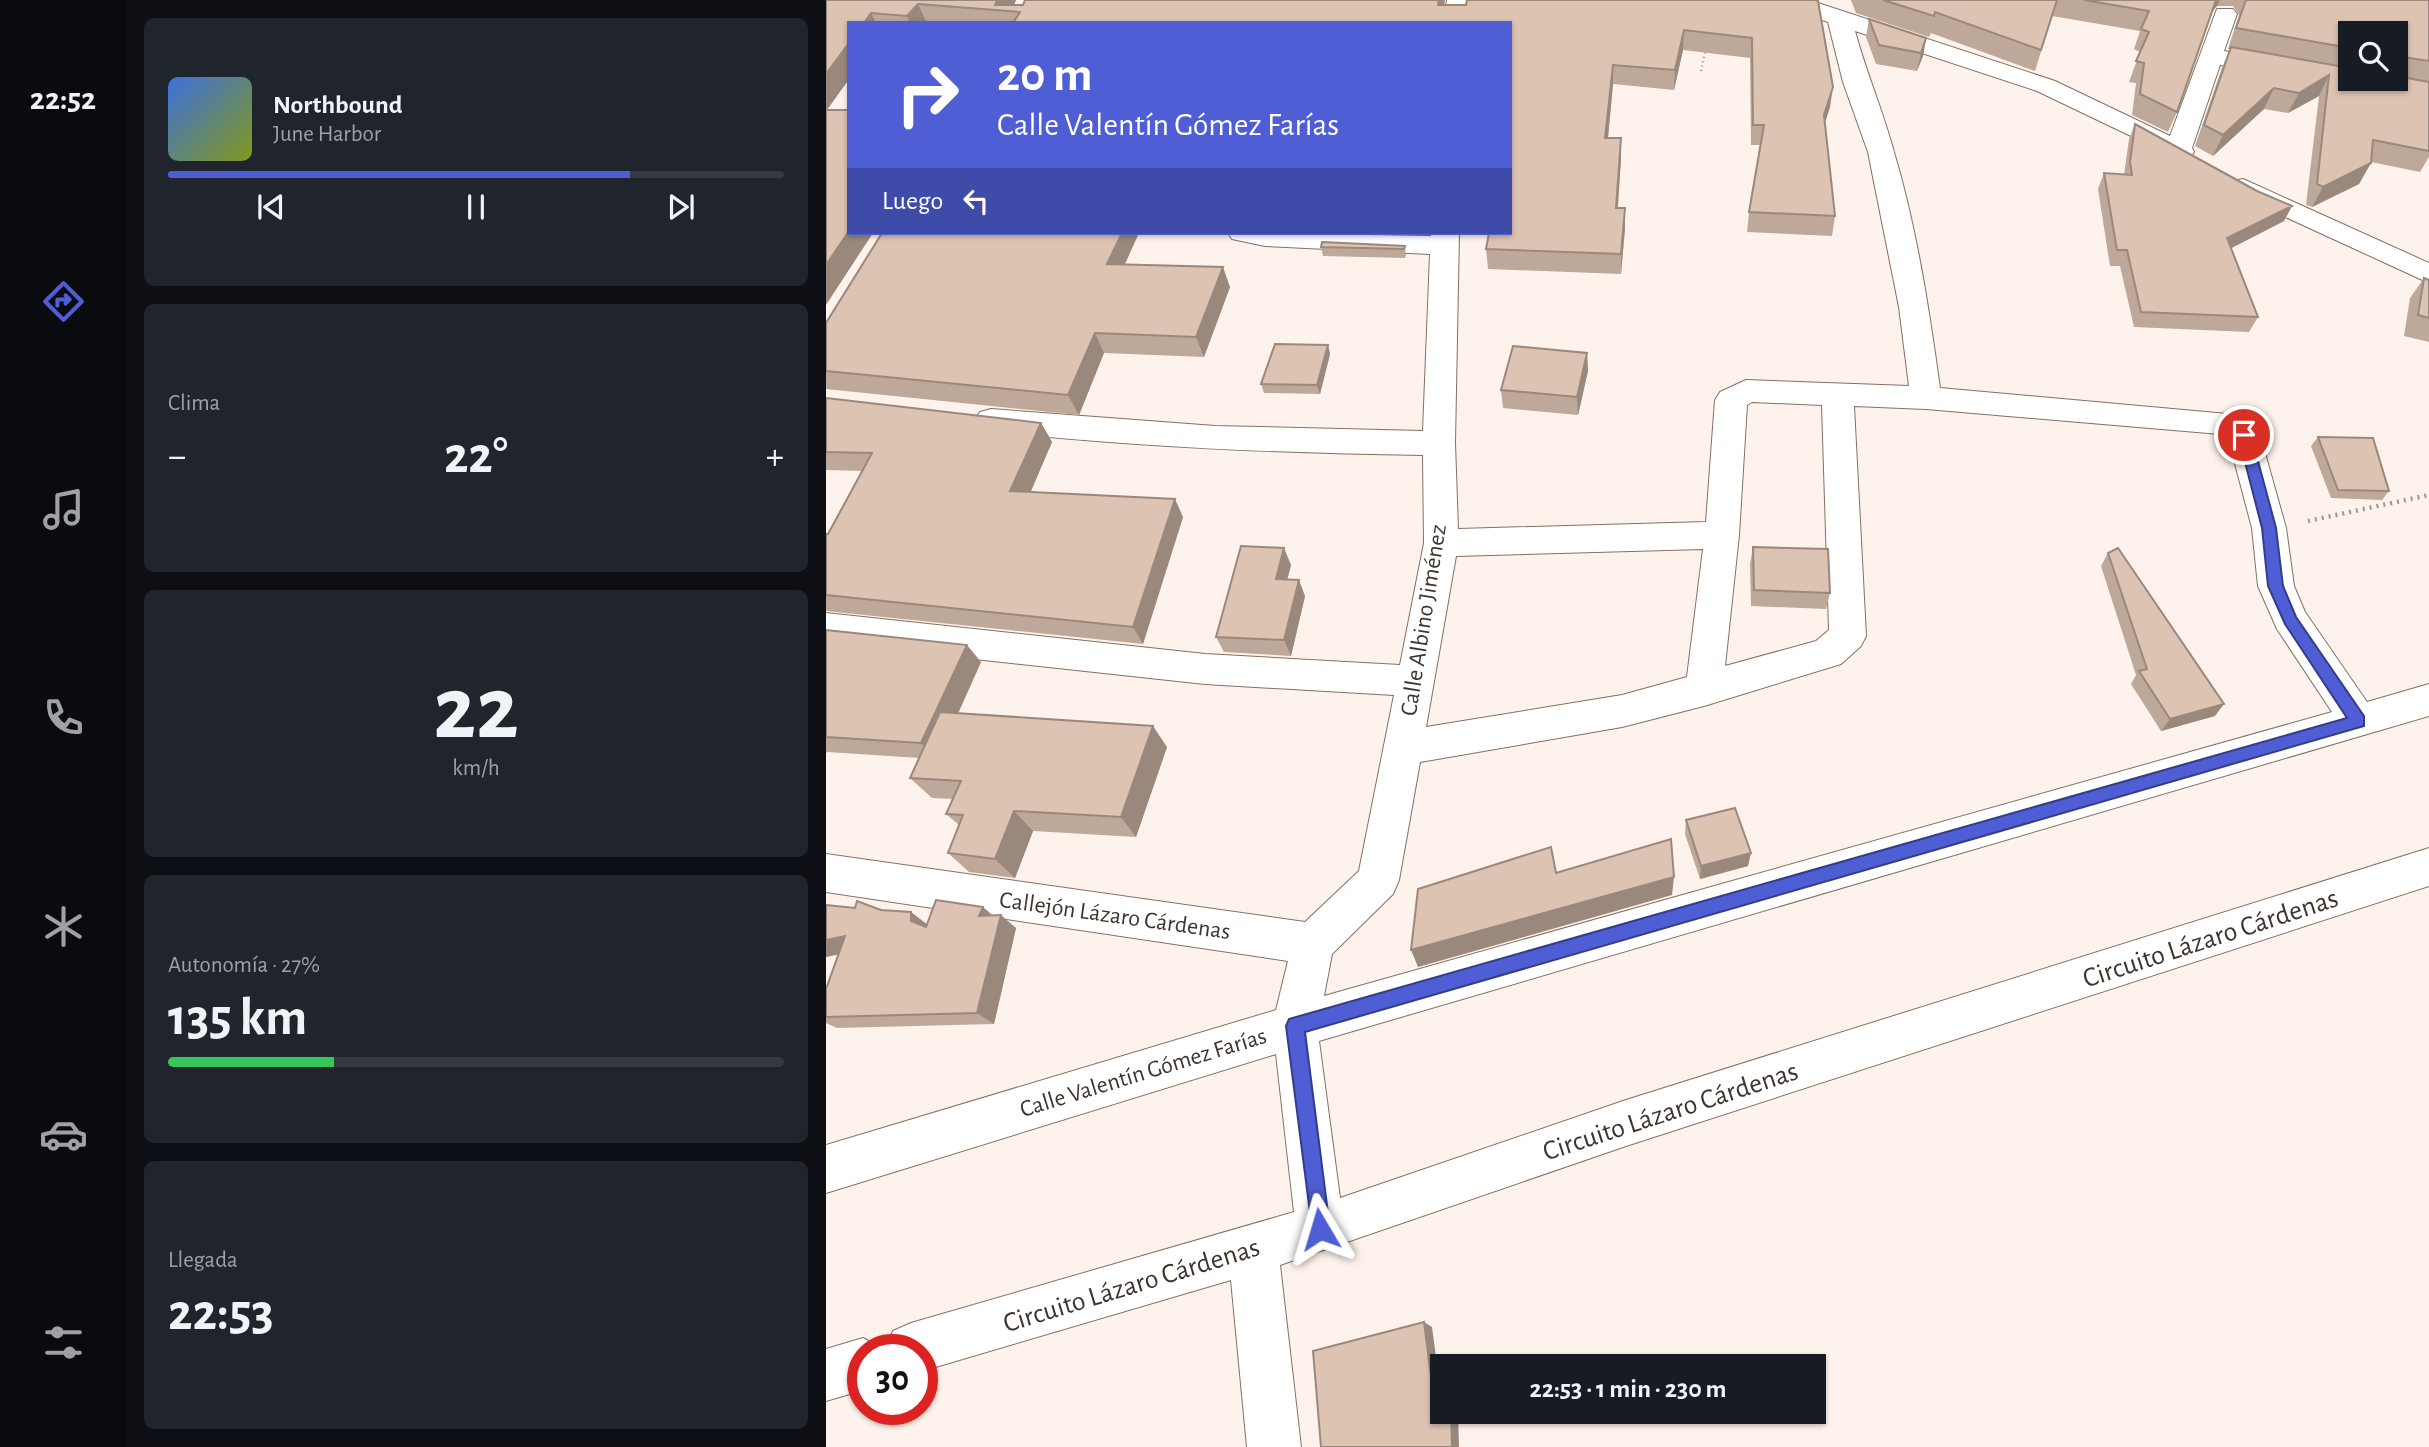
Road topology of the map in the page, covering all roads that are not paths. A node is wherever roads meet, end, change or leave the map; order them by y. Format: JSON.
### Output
{"nodes":[{"id":1,"x":1459,"y":0,"type":"edge"},
{"id":2,"x":1786,"y":0,"type":"edge"},
{"id":3,"x":2225,"y":14,"type":"dead end"},
{"id":4,"x":1839,"y":17,"type":"junction"},
{"id":5,"x":1455,"y":21,"type":"edge"},
{"id":6,"x":2211,"y":56,"type":"junction"},
{"id":7,"x":2306,"y":73,"type":"edge"},
{"id":8,"x":2178,"y":150,"type":"junction"},
{"id":9,"x":2202,"y":164,"type":"edge"},
{"id":10,"x":2225,"y":177,"type":"edge"},
{"id":11,"x":1254,"y":235,"type":"edge"},
{"id":12,"x":1445,"y":239,"type":"edge"},
{"id":13,"x":2429,"y":274,"type":"edge"},
{"id":14,"x":1838,"y":395,"type":"junction"},
{"id":15,"x":1926,"y":398,"type":"junction"},
{"id":16,"x":963,"y":417,"type":"edge"},
{"id":17,"x":1440,"y":443,"type":"junction"},
{"id":18,"x":1722,"y":535,"type":"junction"},
{"id":19,"x":1441,"y":543,"type":"junction"},
{"id":20,"x":826,"y":628,"type":"edge"},
{"id":21,"x":1415,"y":681,"type":"junction"},
{"id":22,"x":1704,"y":690,"type":"junction"},
{"id":23,"x":2429,"y":701,"type":"edge"},
{"id":24,"x":2358,"y":721,"type":"junction"},
{"id":25,"x":1402,"y":748,"type":"junction"},
{"id":26,"x":2429,"y":867,"type":"edge"},
{"id":27,"x":826,"y":873,"type":"edge"},
{"id":28,"x":1313,"y":944,"type":"junction"},
{"id":29,"x":1295,"y":1026,"type":"junction"},
{"id":30,"x":826,"y":1169,"type":"edge"},
{"id":31,"x":1320,"y":1229,"type":"junction"},
{"id":32,"x":1253,"y":1247,"type":"junction"},
{"id":33,"x":938,"y":1341,"type":"edge"},
{"id":34,"x":847,"y":1369,"type":"edge"},
{"id":35,"x":826,"y":1375,"type":"edge"},
{"id":36,"x":1274,"y":1447,"type":"edge"}],
"edges":[{"from":1,"to":5,"type":"street"},
{"from":2,"to":4,"type":"street"},
{"from":3,"to":6,"type":"street"},
{"from":4,"to":8,"type":"street"},
{"from":4,"to":15,"type":"street"},
{"from":6,"to":7,"type":"street"},
{"from":6,"to":8,"type":"street"},
{"from":8,"to":9,"type":"street"},
{"from":10,"to":13,"type":"street"},
{"from":11,"to":12,"type":"street"},
{"from":12,"to":17,"type":"street","name":"Calle Albino Jiménez"},
{"from":14,"to":15,"type":"street"},
{"from":14,"to":18,"type":"street"},
{"from":14,"to":22,"type":"street"},
{"from":15,"to":24,"type":"street"},
{"from":16,"to":17,"type":"street"},
{"from":17,"to":19,"type":"street","name":"Calle Albino Jiménez"},
{"from":18,"to":19,"type":"street"},
{"from":18,"to":22,"type":"street"},
{"from":19,"to":21,"type":"street","name":"Calle Albino Jiménez"},
{"from":20,"to":21,"type":"street"},
{"from":21,"to":25,"type":"street","name":"Calle Albino Jiménez"},
{"from":22,"to":25,"type":"street"},
{"from":23,"to":24,"type":"street","name":"Calle Valentín Gómez Farías"},
{"from":24,"to":29,"type":"street","name":"Calle Valentín Gómez Farías"},
{"from":25,"to":28,"type":"street","name":"Calle Albino Jiménez"},
{"from":26,"to":31,"type":"street","name":"Circuito Lázaro Cárdenas"},
{"from":27,"to":28,"type":"street","name":"Callejón Lázaro Cárdenas"},
{"from":28,"to":29,"type":"street"},
{"from":29,"to":30,"type":"street","name":"Calle Valentín Gómez Farías"},
{"from":29,"to":31,"type":"street"},
{"from":31,"to":32,"type":"street","name":"Circuito Lázaro Cárdenas"},
{"from":32,"to":33,"type":"street","name":"Circuito Lázaro Cárdenas"},
{"from":32,"to":36,"type":"street"},
{"from":34,"to":35,"type":"street"}]}
